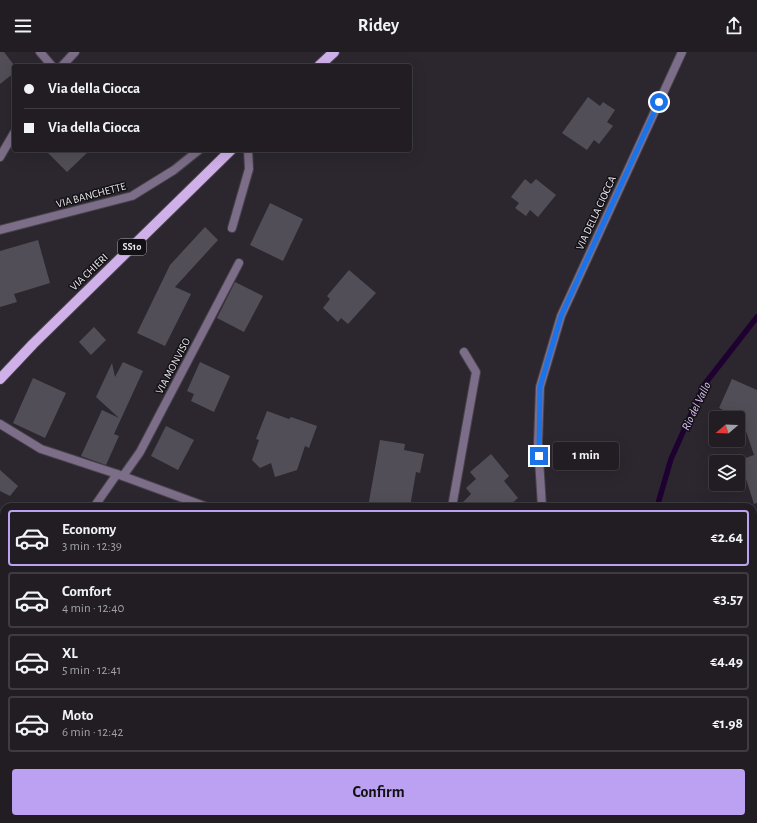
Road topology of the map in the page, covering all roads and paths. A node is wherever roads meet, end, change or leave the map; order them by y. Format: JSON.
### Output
{"nodes":[{"id":1,"x":40,"y":52,"type":"edge"},
{"id":2,"x":75,"y":52,"type":"edge"},
{"id":3,"x":334,"y":52,"type":"edge"},
{"id":4,"x":682,"y":52,"type":"edge"},
{"id":5,"x":50,"y":64,"type":"edge"},
{"id":6,"x":64,"y":64,"type":"edge"},
{"id":7,"x":321,"y":64,"type":"edge"},
{"id":8,"x":12,"y":136,"type":"edge"},
{"id":9,"x":196,"y":152,"type":"edge"},
{"id":10,"x":229,"y":152,"type":"edge"},
{"id":11,"x":248,"y":152,"type":"edge"},
{"id":12,"x":0,"y":156,"type":"edge"},
{"id":13,"x":232,"y":228,"type":"dead end"},
{"id":14,"x":0,"y":230,"type":"edge"},
{"id":15,"x":238,"y":264,"type":"dead end"},
{"id":16,"x":464,"y":352,"type":"dead end"},
{"id":17,"x":0,"y":379,"type":"edge"},
{"id":18,"x":0,"y":424,"type":"edge"},
{"id":19,"x":120,"y":475,"type":"junction"},
{"id":20,"x":97,"y":503,"type":"edge"},
{"id":21,"x":196,"y":503,"type":"edge"},
{"id":22,"x":453,"y":503,"type":"edge"},
{"id":23,"x":542,"y":503,"type":"edge"}],
"edges":[{"from":1,"to":5,"type":"street"},
{"from":2,"to":6,"type":"street"},
{"from":3,"to":7,"type":"main road"},
{"from":4,"to":23,"type":"street","name":"VIA DELLA CIOCCA"},
{"from":8,"to":12,"type":"street"},
{"from":9,"to":14,"type":"street","name":"VIA BANCHETTE"},
{"from":10,"to":17,"type":"main road","name":"VIA CHIERI","number":"SS10"},
{"from":11,"to":13,"type":"street"},
{"from":15,"to":19,"type":"street","name":"VIA MONVISO"},
{"from":16,"to":22,"type":"street"},
{"from":18,"to":19,"type":"street"},
{"from":19,"to":20,"type":"street","name":"VIA MONVISO"},
{"from":19,"to":21,"type":"street"}]}
